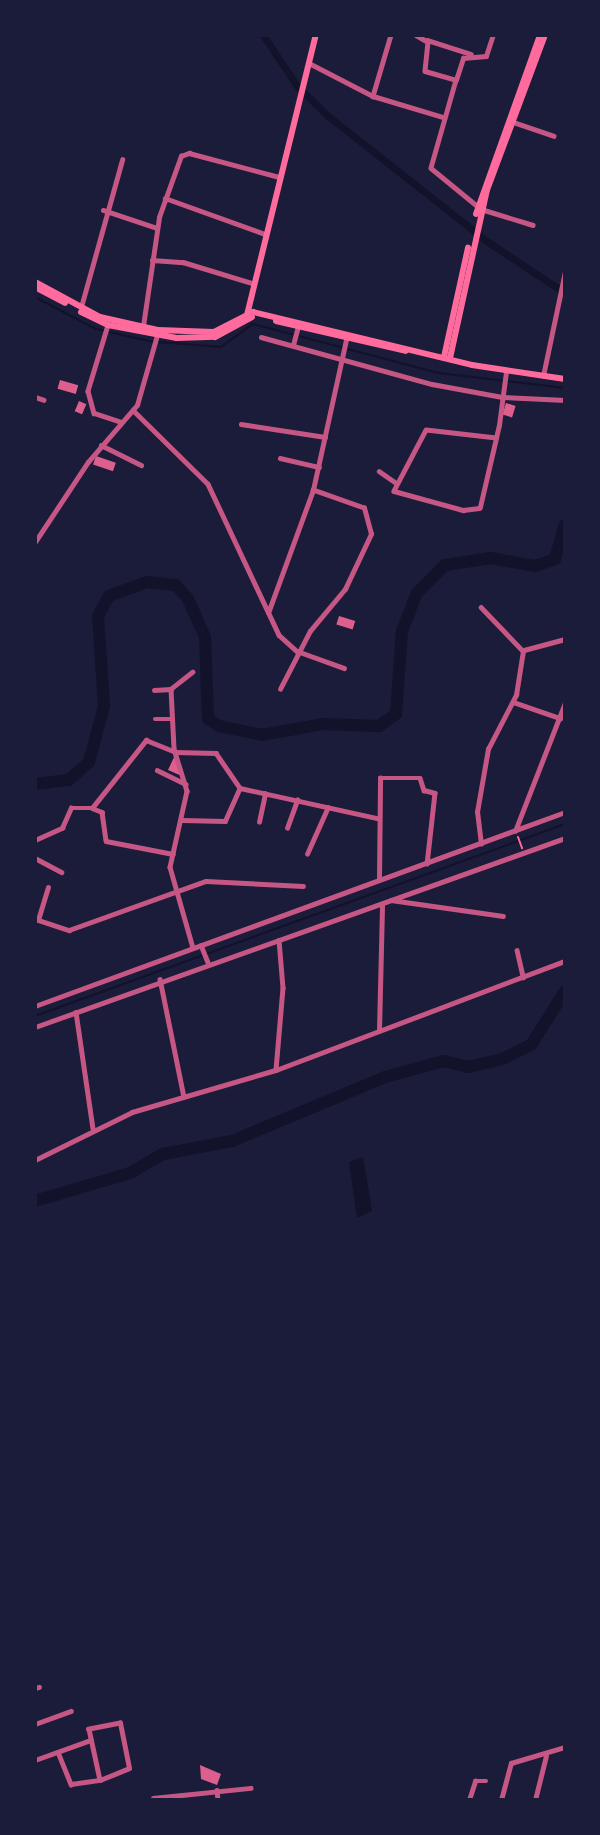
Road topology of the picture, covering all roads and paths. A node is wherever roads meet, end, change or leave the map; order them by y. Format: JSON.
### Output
{"nodes":[{"id":1,"x":316,"y":35,"type":"edge"},
{"id":2,"x":391,"y":35,"type":"edge"},
{"id":3,"x":416,"y":35,"type":"edge"},
{"id":4,"x":493,"y":35,"type":"edge"},
{"id":5,"x":542,"y":35,"type":"edge"},
{"id":6,"x":427,"y":40,"type":"junction"},
{"id":7,"x":471,"y":54,"type":"junction"},
{"id":8,"x":308,"y":62,"type":"junction"},
{"id":9,"x":456,"y":80,"type":"junction"},
{"id":10,"x":373,"y":96,"type":"junction"},
{"id":11,"x":443,"y":117,"type":"junction"},
{"id":12,"x":512,"y":122,"type":"junction"},
{"id":13,"x":554,"y":136,"type":"dead end"},
{"id":14,"x":122,"y":160,"type":"dead end"},
{"id":15,"x":279,"y":177,"type":"junction"},
{"id":16,"x":165,"y":198,"type":"junction"},
{"id":17,"x":479,"y":208,"type":"junction"},
{"id":18,"x":103,"y":210,"type":"junction"},
{"id":19,"x":533,"y":225,"type":"dead end"},
{"id":20,"x":157,"y":228,"type":"junction"},
{"id":21,"x":265,"y":234,"type":"junction"},
{"id":22,"x":152,"y":260,"type":"junction"},
{"id":23,"x":565,"y":272,"type":"edge"},
{"id":24,"x":563,"y":279,"type":"edge"},
{"id":25,"x":252,"y":283,"type":"junction"},
{"id":26,"x":35,"y":286,"type":"edge"},
{"id":27,"x":80,"y":309,"type":"junction"},
{"id":28,"x":247,"y":316,"type":"junction"},
{"id":29,"x":108,"y":326,"type":"junction"},
{"id":30,"x":143,"y":327,"type":"junction"},
{"id":31,"x":298,"y":328,"type":"junction"},
{"id":32,"x":157,"y":335,"type":"junction"},
{"id":33,"x":261,"y":337,"type":"dead end"},
{"id":34,"x":346,"y":338,"type":"junction"},
{"id":35,"x":294,"y":345,"type":"junction"},
{"id":36,"x":342,"y":358,"type":"junction"},
{"id":37,"x":449,"y":358,"type":"junction"},
{"id":38,"x":506,"y":375,"type":"junction"},
{"id":39,"x":543,"y":376,"type":"junction"},
{"id":40,"x":565,"y":379,"type":"edge"},
{"id":41,"x":503,"y":396,"type":"junction"},
{"id":42,"x":35,"y":397,"type":"edge"},
{"id":43,"x":44,"y":400,"type":"dead end"},
{"id":44,"x":565,"y":400,"type":"edge"},
{"id":45,"x":133,"y":410,"type":"junction"},
{"id":46,"x":121,"y":422,"type":"junction"},
{"id":47,"x":241,"y":424,"type":"dead end"},
{"id":48,"x":325,"y":436,"type":"junction"},
{"id":49,"x":496,"y":438,"type":"junction"},
{"id":50,"x":101,"y":445,"type":"junction"},
{"id":51,"x":279,"y":458,"type":"dead end"},
{"id":52,"x":141,"y":465,"type":"dead end"},
{"id":53,"x":319,"y":467,"type":"junction"},
{"id":54,"x":379,"y":471,"type":"dead end"},
{"id":55,"x":396,"y":483,"type":"junction"},
{"id":56,"x":313,"y":490,"type":"junction"},
{"id":57,"x":35,"y":542,"type":"edge"},
{"id":58,"x":481,"y":607,"type":"dead end"},
{"id":59,"x":268,"y":613,"type":"junction"},
{"id":60,"x":565,"y":639,"type":"edge"},
{"id":61,"x":297,"y":651,"type":"junction"},
{"id":62,"x":523,"y":651,"type":"junction"},
{"id":63,"x":344,"y":668,"type":"dead end"},
{"id":64,"x":193,"y":672,"type":"dead end"},
{"id":65,"x":171,"y":688,"type":"junction"},
{"id":66,"x":280,"y":689,"type":"dead end"},
{"id":67,"x":154,"y":690,"type":"dead end"},
{"id":68,"x":513,"y":702,"type":"junction"},
{"id":69,"x":565,"y":702,"type":"edge"},
{"id":70,"x":560,"y":718,"type":"junction"},
{"id":71,"x":155,"y":719,"type":"dead end"},
{"id":72,"x":173,"y":719,"type":"junction"},
{"id":73,"x":175,"y":752,"type":"junction"},
{"id":74,"x":157,"y":770,"type":"dead end"},
{"id":75,"x":187,"y":784,"type":"junction"},
{"id":76,"x":240,"y":788,"type":"junction"},
{"id":77,"x":265,"y":794,"type":"junction"},
{"id":78,"x":297,"y":800,"type":"junction"},
{"id":79,"x":328,"y":807,"type":"junction"},
{"id":80,"x":92,"y":808,"type":"junction"},
{"id":81,"x":565,"y":812,"type":"edge"},
{"id":82,"x":377,"y":818,"type":"junction"},
{"id":83,"x":182,"y":820,"type":"junction"},
{"id":84,"x":259,"y":822,"type":"dead end"},
{"id":85,"x":287,"y":828,"type":"dead end"},
{"id":86,"x":515,"y":832,"type":"junction"},
{"id":87,"x":519,"y":838,"type":"dead end"},
{"id":88,"x":565,"y":838,"type":"edge"},
{"id":89,"x":35,"y":840,"type":"edge"},
{"id":90,"x":481,"y":844,"type":"junction"},
{"id":91,"x":522,"y":847,"type":"dead end"},
{"id":92,"x":173,"y":854,"type":"junction"},
{"id":93,"x":307,"y":854,"type":"dead end"},
{"id":94,"x":35,"y":858,"type":"edge"},
{"id":95,"x":427,"y":864,"type":"junction"},
{"id":96,"x":61,"y":872,"type":"dead end"},
{"id":97,"x":379,"y":880,"type":"junction"},
{"id":98,"x":303,"y":886,"type":"dead end"},
{"id":99,"x":48,"y":888,"type":"dead end"},
{"id":100,"x":176,"y":894,"type":"junction"},
{"id":101,"x":391,"y":900,"type":"junction"},
{"id":102,"x":382,"y":904,"type":"junction"},
{"id":103,"x":503,"y":916,"type":"dead end"},
{"id":104,"x":37,"y":920,"type":"edge"},
{"id":105,"x":279,"y":939,"type":"junction"},
{"id":106,"x":201,"y":945,"type":"junction"},
{"id":107,"x":193,"y":948,"type":"junction"},
{"id":108,"x":516,"y":950,"type":"dead end"},
{"id":109,"x":207,"y":961,"type":"junction"},
{"id":110,"x":565,"y":961,"type":"edge"},
{"id":111,"x":523,"y":977,"type":"junction"},
{"id":112,"x":160,"y":979,"type":"junction"},
{"id":113,"x":35,"y":1006,"type":"edge"},
{"id":114,"x":76,"y":1012,"type":"junction"},
{"id":115,"x":35,"y":1027,"type":"edge"},
{"id":116,"x":379,"y":1030,"type":"junction"},
{"id":117,"x":276,"y":1070,"type":"junction"},
{"id":118,"x":184,"y":1097,"type":"junction"},
{"id":119,"x":93,"y":1128,"type":"junction"},
{"id":120,"x":35,"y":1160,"type":"edge"},
{"id":121,"x":71,"y":1711,"type":"dead end"},
{"id":122,"x":35,"y":1724,"type":"edge"},
{"id":123,"x":91,"y":1740,"type":"junction"},
{"id":124,"x":565,"y":1747,"type":"edge"},
{"id":125,"x":58,"y":1752,"type":"junction"},
{"id":126,"x":546,"y":1756,"type":"junction"},
{"id":127,"x":35,"y":1760,"type":"edge"},
{"id":128,"x":100,"y":1780,"type":"junction"},
{"id":129,"x":486,"y":1781,"type":"dead end"},
{"id":130,"x":250,"y":1788,"type":"dead end"},
{"id":131,"x":217,"y":1790,"type":"junction"},
{"id":132,"x":153,"y":1798,"type":"dead end"},
{"id":133,"x":218,"y":1800,"type":"edge"},
{"id":134,"x":469,"y":1800,"type":"edge"},
{"id":135,"x":501,"y":1800,"type":"edge"},
{"id":136,"x":535,"y":1800,"type":"edge"}],
"edges":[{"from":1,"to":8,"type":"main road"},
{"from":2,"to":10,"type":"street"},
{"from":3,"to":6,"type":"street"},
{"from":4,"to":7,"type":"street"},
{"from":5,"to":12,"type":"main road"},
{"from":6,"to":7,"type":"street"},
{"from":6,"to":9,"type":"street"},
{"from":7,"to":9,"type":"street"},
{"from":8,"to":10,"type":"street"},
{"from":8,"to":15,"type":"main road"},
{"from":9,"to":11,"type":"street"},
{"from":10,"to":11,"type":"street"},
{"from":11,"to":17,"type":"street"},
{"from":12,"to":13,"type":"street"},
{"from":12,"to":17,"type":"main road"},
{"from":14,"to":18,"type":"street"},
{"from":15,"to":16,"type":"street"},
{"from":15,"to":21,"type":"main road"},
{"from":16,"to":20,"type":"street"},
{"from":16,"to":21,"type":"street"},
{"from":17,"to":19,"type":"street"},
{"from":17,"to":37,"type":"main road"},
{"from":18,"to":20,"type":"street"},
{"from":18,"to":27,"type":"street"},
{"from":20,"to":22,"type":"street"},
{"from":21,"to":25,"type":"main road"},
{"from":22,"to":25,"type":"street"},
{"from":22,"to":30,"type":"street"},
{"from":23,"to":24,"type":"street"},
{"from":24,"to":39,"type":"street"},
{"from":25,"to":28,"type":"main road"},
{"from":26,"to":27,"type":"main road"},
{"from":27,"to":29,"type":"main road"},
{"from":27,"to":30,"type":"main road"},
{"from":28,"to":31,"type":"main road"},
{"from":28,"to":32,"type":"main road"},
{"from":29,"to":32,"type":"main road"},
{"from":29,"to":46,"type":"street"},
{"from":30,"to":32,"type":"main road"},
{"from":31,"to":34,"type":"main road"},
{"from":31,"to":35,"type":"street"},
{"from":32,"to":45,"type":"street"},
{"from":33,"to":35,"type":"street"},
{"from":34,"to":36,"type":"street"},
{"from":34,"to":37,"type":"main road"},
{"from":35,"to":36,"type":"street"},
{"from":36,"to":41,"type":"street"},
{"from":36,"to":48,"type":"street"},
{"from":37,"to":38,"type":"main road"},
{"from":38,"to":39,"type":"main road"},
{"from":38,"to":41,"type":"street"},
{"from":39,"to":40,"type":"main road"},
{"from":41,"to":44,"type":"street"},
{"from":41,"to":49,"type":"street"},
{"from":42,"to":43,"type":"street"},
{"from":45,"to":46,"type":"street"},
{"from":45,"to":59,"type":"street"},
{"from":46,"to":50,"type":"street"},
{"from":47,"to":48,"type":"street"},
{"from":48,"to":53,"type":"street"},
{"from":49,"to":55,"type":"street"},
{"from":49,"to":55,"type":"street"},
{"from":50,"to":52,"type":"street"},
{"from":50,"to":57,"type":"street"},
{"from":51,"to":53,"type":"street"},
{"from":53,"to":56,"type":"street"},
{"from":54,"to":55,"type":"street"},
{"from":56,"to":59,"type":"street"},
{"from":56,"to":61,"type":"street"},
{"from":58,"to":62,"type":"street"},
{"from":59,"to":61,"type":"street"},
{"from":60,"to":62,"type":"street"},
{"from":61,"to":63,"type":"street"},
{"from":61,"to":66,"type":"street"},
{"from":62,"to":68,"type":"street"},
{"from":64,"to":65,"type":"street"},
{"from":65,"to":67,"type":"street"},
{"from":65,"to":72,"type":"street"},
{"from":68,"to":70,"type":"street"},
{"from":68,"to":90,"type":"street"},
{"from":69,"to":70,"type":"street"},
{"from":70,"to":86,"type":"street"},
{"from":71,"to":72,"type":"street"},
{"from":72,"to":73,"type":"street"},
{"from":73,"to":75,"type":"street"},
{"from":73,"to":76,"type":"street"},
{"from":73,"to":80,"type":"street"},
{"from":74,"to":75,"type":"street"},
{"from":75,"to":83,"type":"street"},
{"from":76,"to":77,"type":"street"},
{"from":76,"to":83,"type":"street"},
{"from":77,"to":78,"type":"street"},
{"from":77,"to":84,"type":"street"},
{"from":78,"to":79,"type":"street"},
{"from":78,"to":85,"type":"street"},
{"from":79,"to":82,"type":"street"},
{"from":79,"to":93,"type":"street"},
{"from":80,"to":89,"type":"street"},
{"from":80,"to":92,"type":"street"},
{"from":81,"to":86,"type":"street"},
{"from":82,"to":95,"type":"street"},
{"from":82,"to":97,"type":"street"},
{"from":83,"to":92,"type":"street"},
{"from":86,"to":90,"type":"street"},
{"from":87,"to":91,"type":"path"},
{"from":88,"to":101,"type":"street"},
{"from":90,"to":95,"type":"street"},
{"from":92,"to":100,"type":"street"},
{"from":94,"to":96,"type":"street"},
{"from":95,"to":97,"type":"street"},
{"from":97,"to":106,"type":"street"},
{"from":98,"to":100,"type":"street"},
{"from":99,"to":104,"type":"street"},
{"from":100,"to":104,"type":"street"},
{"from":100,"to":107,"type":"street"},
{"from":101,"to":102,"type":"street"},
{"from":101,"to":103,"type":"street"},
{"from":102,"to":105,"type":"street"},
{"from":102,"to":116,"type":"street"},
{"from":105,"to":109,"type":"street"},
{"from":105,"to":117,"type":"street"},
{"from":106,"to":107,"type":"street"},
{"from":106,"to":109,"type":"street"},
{"from":107,"to":113,"type":"street"},
{"from":108,"to":111,"type":"street"},
{"from":109,"to":112,"type":"street"},
{"from":110,"to":111,"type":"street"},
{"from":111,"to":116,"type":"street"},
{"from":112,"to":114,"type":"street"},
{"from":112,"to":118,"type":"street"},
{"from":114,"to":115,"type":"street"},
{"from":114,"to":119,"type":"street"},
{"from":116,"to":117,"type":"street"},
{"from":117,"to":118,"type":"street"},
{"from":118,"to":119,"type":"street"},
{"from":119,"to":120,"type":"street"},
{"from":121,"to":122,"type":"street"},
{"from":123,"to":125,"type":"street"},
{"from":123,"to":128,"type":"street"},
{"from":123,"to":128,"type":"street"},
{"from":124,"to":126,"type":"street"},
{"from":125,"to":127,"type":"street"},
{"from":125,"to":128,"type":"street"},
{"from":126,"to":135,"type":"street"},
{"from":126,"to":136,"type":"street"},
{"from":129,"to":134,"type":"street"},
{"from":130,"to":131,"type":"street"},
{"from":131,"to":132,"type":"street"},
{"from":131,"to":133,"type":"street"}]}
